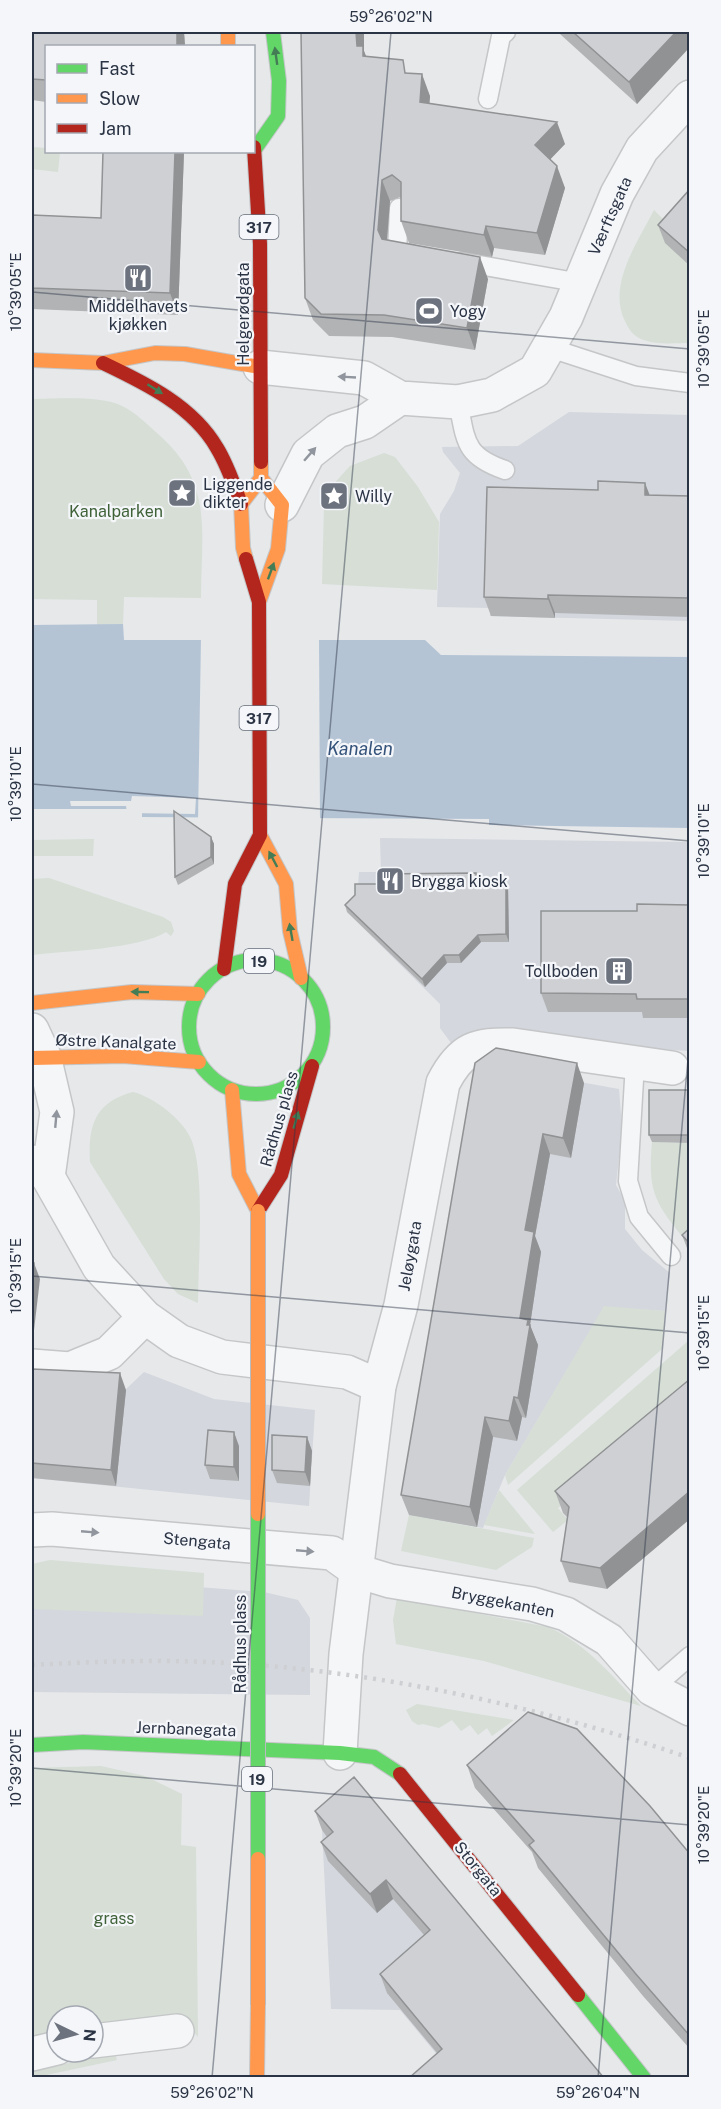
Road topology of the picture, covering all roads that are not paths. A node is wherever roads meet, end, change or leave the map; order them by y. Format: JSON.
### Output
{"nodes":[{"id":1,"x":273,"y":32,"type":"edge"},
{"id":2,"x":506,"y":32,"type":"edge"},
{"id":3,"x":690,"y":97,"type":"edge"},
{"id":4,"x":488,"y":99,"type":"dead end"},
{"id":5,"x":255,"y":147,"type":"edge"},
{"id":6,"x":254,"y":153,"type":"edge"},
{"id":7,"x":399,"y":208,"type":"edge"},
{"id":8,"x":581,"y":282,"type":"junction"},
{"id":9,"x":550,"y":348,"type":"junction"},
{"id":10,"x":32,"y":360,"type":"edge"},
{"id":11,"x":103,"y":363,"type":"junction"},
{"id":12,"x":260,"y":367,"type":"junction"},
{"id":13,"x":690,"y":383,"type":"edge"},
{"id":14,"x":400,"y":398,"type":"junction"},
{"id":15,"x":458,"y":402,"type":"junction"},
{"id":16,"x":505,"y":470,"type":"dead end"},
{"id":17,"x":261,"y":478,"type":"junction"},
{"id":18,"x":241,"y":504,"type":"junction"},
{"id":19,"x":282,"y":505,"type":"junction"},
{"id":20,"x":259,"y":602,"type":"junction"},
{"id":21,"x":260,"y":835,"type":"junction"},
{"id":22,"x":224,"y":969,"type":"junction"},
{"id":23,"x":301,"y":978,"type":"junction"},
{"id":24,"x":198,"y":994,"type":"junction"},
{"id":25,"x":32,"y":1003,"type":"edge"},
{"id":26,"x":36,"y":1048,"type":"edge"},
{"id":27,"x":199,"y":1062,"type":"junction"},
{"id":28,"x":635,"y":1063,"type":"junction"},
{"id":29,"x":312,"y":1065,"type":"junction"},
{"id":30,"x":672,"y":1068,"type":"dead end"},
{"id":31,"x":232,"y":1090,"type":"junction"},
{"id":32,"x":40,"y":1169,"type":"edge"},
{"id":33,"x":258,"y":1211,"type":"junction"},
{"id":34,"x":670,"y":1256,"type":"dead end"},
{"id":35,"x":145,"y":1317,"type":"junction"},
{"id":36,"x":32,"y":1366,"type":"edge"},
{"id":37,"x":379,"y":1386,"type":"junction"},
{"id":38,"x":32,"y":1530,"type":"edge"},
{"id":39,"x":357,"y":1571,"type":"junction"},
{"id":40,"x":690,"y":1656,"type":"edge"},
{"id":41,"x":652,"y":1689,"type":"junction"},
{"id":42,"x":690,"y":1709,"type":"edge"},
{"id":43,"x":32,"y":1745,"type":"edge"},
{"id":44,"x":340,"y":1753,"type":"junction"},
{"id":45,"x":177,"y":2031,"type":"dead end"},
{"id":46,"x":105,"y":2040,"type":"edge"},
{"id":47,"x":257,"y":2078,"type":"edge"},
{"id":48,"x":644,"y":2078,"type":"edge"}],
"edges":[{"from":5,"to":1,"type":"main road","name":"Helgerødgata","number":"317","one_way":true},
{"from":2,"to":4,"type":"lane"},
{"from":3,"to":8,"type":"street","name":"Værftsgata"},
{"from":6,"to":12,"type":"main road","name":"Helgerødgata","number":"317"},
{"from":7,"to":8,"type":"lane"},
{"from":8,"to":9,"type":"street","name":"Værftsgata"},
{"from":9,"to":13,"type":"lane"},
{"from":9,"to":15,"type":"street","name":"Værftsgata"},
{"from":10,"to":11,"type":"main road"},
{"from":11,"to":12,"type":"main road"},
{"from":11,"to":18,"type":"main road","one_way":true},
{"from":14,"to":12,"type":"street","name":"Værftsgata","one_way":true},
{"from":12,"to":17,"type":"main road","name":"Helgerødgata","number":"317"},
{"from":14,"to":15,"type":"street","name":"Værftsgata"},
{"from":19,"to":14,"type":"street","one_way":true},
{"from":15,"to":16,"type":"lane"},
{"from":17,"to":18,"type":"main road"},
{"from":17,"to":19,"type":"main road"},
{"from":18,"to":20,"type":"main road","number":"317"},
{"from":20,"to":19,"type":"main road","number":"317","one_way":true},
{"from":20,"to":21,"type":"main road","number":"317"},
{"from":21,"to":22,"type":"main road","number":"317"},
{"from":23,"to":21,"type":"main road","number":"317","one_way":true},
{"from":22,"to":23,"type":"main road","number":"19"},
{"from":22,"to":24,"type":"main road","number":"19"},
{"from":23,"to":29,"type":"main road","number":"19"},
{"from":24,"to":25,"type":"main road","one_way":true},
{"from":24,"to":27,"type":"main road","number":"19"},
{"from":26,"to":27,"type":"main road","name":"Østre Kanalgate"},
{"from":32,"to":26,"type":"street","one_way":true},
{"from":27,"to":31,"type":"main road","number":"19"},
{"from":28,"to":30,"type":"street","name":"Jeløygata"},
{"from":28,"to":34,"type":"lane"},
{"from":28,"to":37,"type":"street","name":"Jeløygata"},
{"from":29,"to":31,"type":"main road","number":"19"},
{"from":33,"to":29,"type":"main road","name":"Rådhus plass","number":"19","one_way":true},
{"from":31,"to":33,"type":"main road","name":"Rådhus plass","number":"19"},
{"from":32,"to":35,"type":"street"},
{"from":33,"to":47,"type":"main road","name":"Rådhus plass","number":"19","bridge":true},
{"from":35,"to":36,"type":"street"},
{"from":35,"to":37,"type":"street"},
{"from":37,"to":39,"type":"street","name":"Jeløygata"},
{"from":38,"to":39,"type":"street","name":"Stengata","one_way":true},
{"from":39,"to":41,"type":"street","name":"Bryggekanten"},
{"from":39,"to":44,"type":"street","name":"Jeløygata"},
{"from":40,"to":41,"type":"lane"},
{"from":41,"to":42,"type":"street","name":"Bryggekanten"},
{"from":43,"to":44,"type":"main road","name":"Jernbanegata"},
{"from":44,"to":48,"type":"main road","name":"Storgata"},
{"from":45,"to":46,"type":"street"}]}
